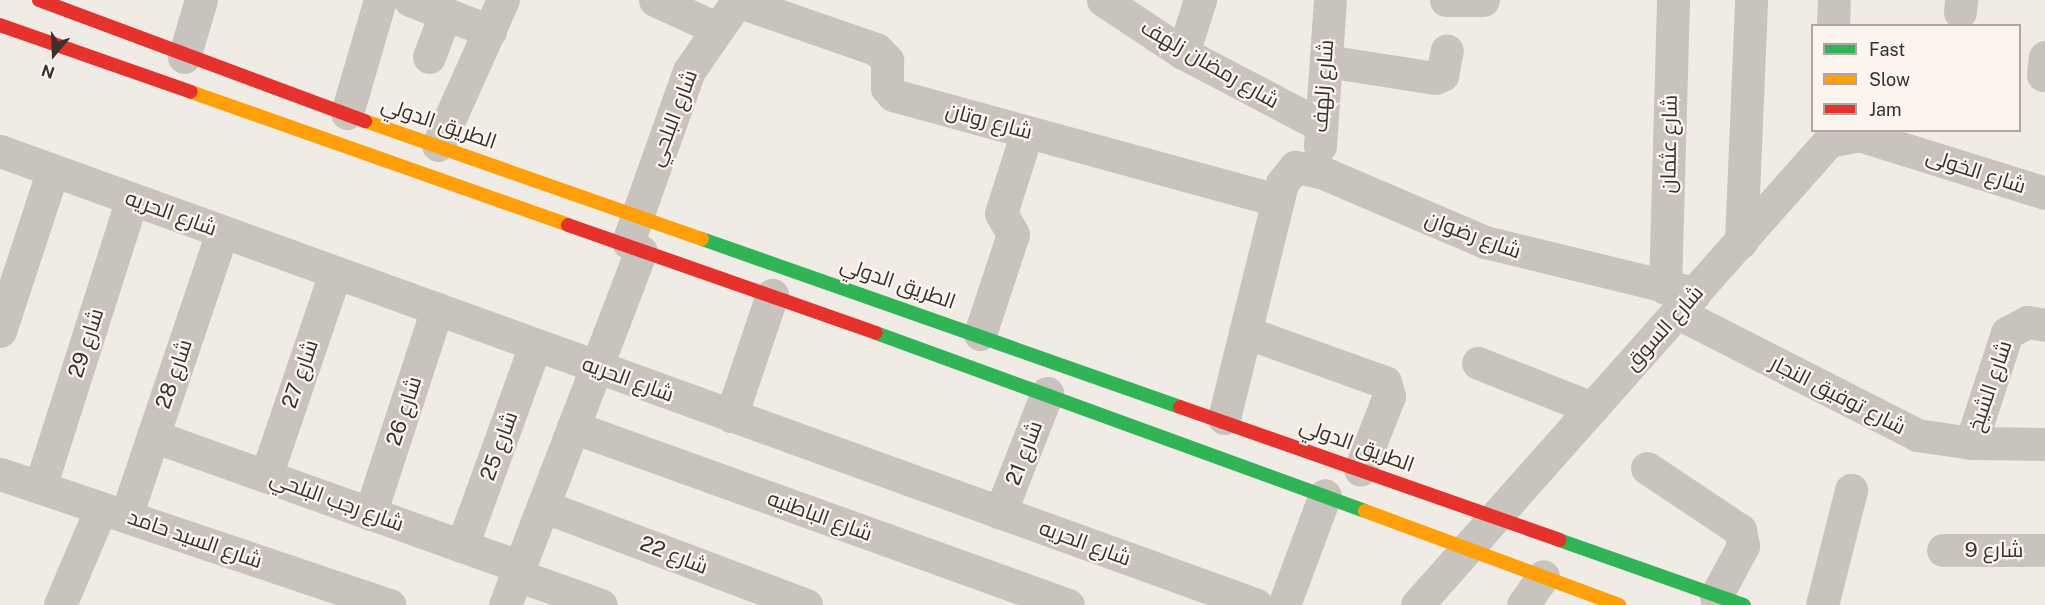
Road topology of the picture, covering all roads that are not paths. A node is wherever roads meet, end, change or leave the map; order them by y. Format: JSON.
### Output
{"nodes":[{"id":1,"x":39,"y":0,"type":"edge"},
{"id":2,"x":201,"y":0,"type":"edge"},
{"id":3,"x":381,"y":0,"type":"edge"},
{"id":4,"x":410,"y":0,"type":"edge"},
{"id":5,"x":503,"y":0,"type":"edge"},
{"id":6,"x":655,"y":0,"type":"edge"},
{"id":7,"x":1103,"y":0,"type":"edge"},
{"id":8,"x":1200,"y":0,"type":"edge"},
{"id":9,"x":1330,"y":0,"type":"edge"},
{"id":10,"x":1446,"y":0,"type":"edge"},
{"id":11,"x":1483,"y":0,"type":"edge"},
{"id":12,"x":1673,"y":0,"type":"edge"},
{"id":13,"x":1751,"y":0,"type":"edge"},
{"id":14,"x":1834,"y":0,"type":"edge"},
{"id":15,"x":738,"y":1,"type":"edge"},
{"id":16,"x":445,"y":14,"type":"junction"},
{"id":17,"x":1833,"y":24,"type":"edge"},
{"id":18,"x":0,"y":25,"type":"edge"},
{"id":19,"x":716,"y":28,"type":"junction"},
{"id":20,"x":490,"y":31,"type":"junction"},
{"id":21,"x":1447,"y":50,"type":"dead end"},
{"id":22,"x":1183,"y":52,"type":"junction"},
{"id":23,"x":184,"y":57,"type":"junction"},
{"id":24,"x":429,"y":57,"type":"dead end"},
{"id":25,"x":1326,"y":61,"type":"junction"},
{"id":26,"x":347,"y":113,"type":"junction"},
{"id":27,"x":1320,"y":125,"type":"junction"},
{"id":28,"x":1027,"y":132,"type":"junction"},
{"id":29,"x":1829,"y":136,"type":"edge"},
{"id":30,"x":1872,"y":138,"type":"joint"},
{"id":31,"x":438,"y":145,"type":"junction"},
{"id":32,"x":0,"y":150,"type":"edge"},
{"id":33,"x":52,"y":170,"type":"junction"},
{"id":34,"x":1321,"y":172,"type":"junction"},
{"id":35,"x":2045,"y":193,"type":"edge"},
{"id":36,"x":132,"y":199,"type":"junction"},
{"id":37,"x":1278,"y":200,"type":"junction"},
{"id":38,"x":637,"y":214,"type":"junction"},
{"id":39,"x":222,"y":232,"type":"junction"},
{"id":40,"x":1741,"y":242,"type":"junction"},
{"id":41,"x":634,"y":248,"type":"junction"},
{"id":42,"x":10,"y":263,"type":"edge"},
{"id":43,"x":335,"y":273,"type":"junction"},
{"id":44,"x":772,"y":295,"type":"junction"},
{"id":45,"x":1679,"y":298,"type":"junction"},
{"id":46,"x":437,"y":309,"type":"junction"},
{"id":47,"x":2045,"y":325,"type":"edge"},
{"id":48,"x":0,"y":331,"type":"edge"},
{"id":49,"x":1245,"y":332,"type":"junction"},
{"id":50,"x":980,"y":334,"type":"junction"},
{"id":51,"x":535,"y":345,"type":"junction"},
{"id":52,"x":1478,"y":363,"type":"dead end"},
{"id":53,"x":596,"y":367,"type":"junction"},
{"id":54,"x":1047,"y":393,"type":"junction"},
{"id":55,"x":1592,"y":408,"type":"junction"},
{"id":56,"x":731,"y":416,"type":"junction"},
{"id":57,"x":1224,"y":418,"type":"junction"},
{"id":58,"x":573,"y":427,"type":"junction"},
{"id":59,"x":153,"y":436,"type":"junction"},
{"id":60,"x":1971,"y":443,"type":"junction"},
{"id":61,"x":2045,"y":444,"type":"edge"},
{"id":62,"x":1647,"y":468,"type":"dead end"},
{"id":63,"x":1360,"y":470,"type":"junction"},
{"id":64,"x":0,"y":474,"type":"edge"},
{"id":65,"x":266,"y":476,"type":"junction"},
{"id":66,"x":40,"y":487,"type":"junction"},
{"id":67,"x":1851,"y":490,"type":"dead end"},
{"id":68,"x":1325,"y":495,"type":"junction"},
{"id":69,"x":543,"y":506,"type":"junction"},
{"id":70,"x":113,"y":512,"type":"junction"},
{"id":71,"x":1000,"y":513,"type":"junction"},
{"id":72,"x":370,"y":514,"type":"junction"},
{"id":73,"x":1497,"y":518,"type":"junction"},
{"id":74,"x":462,"y":546,"type":"junction"},
{"id":75,"x":1471,"y":549,"type":"junction"},
{"id":76,"x":1943,"y":550,"type":"dead end"},
{"id":77,"x":2045,"y":550,"type":"edge"},
{"id":78,"x":519,"y":571,"type":"junction"},
{"id":79,"x":1543,"y":576,"type":"junction"},
{"id":80,"x":1730,"y":600,"type":"edge"},
{"id":81,"x":1276,"y":603,"type":"edge"},
{"id":82,"x":60,"y":605,"type":"edge"},
{"id":83,"x":390,"y":605,"type":"edge"},
{"id":84,"x":505,"y":605,"type":"edge"},
{"id":85,"x":601,"y":605,"type":"edge"},
{"id":86,"x":806,"y":605,"type":"edge"},
{"id":87,"x":1068,"y":605,"type":"edge"},
{"id":88,"x":1417,"y":605,"type":"edge"},
{"id":89,"x":1523,"y":605,"type":"edge"},
{"id":90,"x":1619,"y":605,"type":"edge"},
{"id":91,"x":1822,"y":605,"type":"edge"}],
"edges":[{"from":1,"to":23,"type":"street","name":"الطريق الدولي"},
{"from":2,"to":23,"type":"street"},
{"from":3,"to":26,"type":"street"},
{"from":4,"to":16,"type":"street"},
{"from":5,"to":20,"type":"street"},
{"from":6,"to":19,"type":"street"},
{"from":7,"to":22,"type":"street","name":"شارع رمضان زلهف"},
{"from":8,"to":22,"type":"street"},
{"from":9,"to":25,"type":"street","name":"شارع زلهف"},
{"from":10,"to":11,"type":"street"},
{"from":12,"to":45,"type":"street","name":"شارع عثمان"},
{"from":13,"to":40,"type":"street"},
{"from":14,"to":17,"type":"street"},
{"from":15,"to":19,"type":"street","name":"شارع البلحي"},
{"from":15,"to":28,"type":"street","name":"شارع روتان"},
{"from":16,"to":20,"type":"street"},
{"from":16,"to":24,"type":"street"},
{"from":18,"to":41,"type":"street"},
{"from":19,"to":38,"type":"street","name":"شارع البلحي"},
{"from":20,"to":31,"type":"street"},
{"from":21,"to":25,"type":"street"},
{"from":22,"to":27,"type":"street","name":"شارع رمضان زلهف"},
{"from":23,"to":26,"type":"street","name":"الطريق الدولي"},
{"from":25,"to":27,"type":"street","name":"شارع زلهف"},
{"from":26,"to":31,"type":"street","name":"الطريق الدولي"},
{"from":27,"to":34,"type":"street","name":"شارع زلهف"},
{"from":28,"to":37,"type":"street","name":"شارع روتان"},
{"from":28,"to":50,"type":"street"},
{"from":29,"to":30,"type":"street","name":"شارع السوق"},
{"from":29,"to":40,"type":"street","name":"شارع السوق"},
{"from":30,"to":35,"type":"street","name":"شارع الخولى"},
{"from":31,"to":38,"type":"street","name":"الطريق الدولي"},
{"from":32,"to":33,"type":"street","name":"شارع الحريه"},
{"from":33,"to":36,"type":"street","name":"شارع الحريه"},
{"from":33,"to":42,"type":"street"},
{"from":34,"to":37,"type":"street","name":"شارع رضوان"},
{"from":34,"to":45,"type":"street","name":"شارع رضوان"},
{"from":36,"to":39,"type":"street","name":"شارع الحريه"},
{"from":36,"to":66,"type":"street","name":"شارع 29"},
{"from":37,"to":49,"type":"street"},
{"from":38,"to":41,"type":"street","name":"شارع البلحي"},
{"from":38,"to":50,"type":"street","name":"الطريق الدولي"},
{"from":39,"to":43,"type":"street","name":"شارع الحريه"},
{"from":39,"to":59,"type":"street","name":"شارع 28"},
{"from":40,"to":45,"type":"street","name":"شارع السوق"},
{"from":41,"to":44,"type":"street"},
{"from":41,"to":53,"type":"street","name":"شارع البلحي"},
{"from":42,"to":48,"type":"street"},
{"from":43,"to":46,"type":"street","name":"شارع الحريه"},
{"from":43,"to":65,"type":"street","name":"شارع 27"},
{"from":44,"to":54,"type":"street"},
{"from":44,"to":56,"type":"street"},
{"from":45,"to":55,"type":"street","name":"شارع السوق"},
{"from":45,"to":60,"type":"street","name":"شارع توفيق النجار"},
{"from":46,"to":51,"type":"street","name":"شارع الحريه"},
{"from":46,"to":72,"type":"street","name":"شارع 26"},
{"from":47,"to":60,"type":"street","name":"شارع الشيخ"},
{"from":49,"to":57,"type":"street"},
{"from":49,"to":63,"type":"street"},
{"from":50,"to":57,"type":"street","name":"الطريق الدولي"},
{"from":51,"to":53,"type":"street","name":"شارع الحريه"},
{"from":51,"to":74,"type":"street","name":"شارع 25"},
{"from":52,"to":55,"type":"street"},
{"from":53,"to":56,"type":"street","name":"شارع الحريه"},
{"from":53,"to":58,"type":"street","name":"شارع البلحي"},
{"from":54,"to":68,"type":"street"},
{"from":54,"to":71,"type":"street","name":"شارع 21"},
{"from":55,"to":73,"type":"street","name":"شارع السوق"},
{"from":56,"to":71,"type":"street","name":"شارع الحريه"},
{"from":57,"to":63,"type":"street","name":"الطريق الدولي"},
{"from":58,"to":69,"type":"street","name":"شارع البلحي"},
{"from":58,"to":87,"type":"street","name":"شارع الباطنيه"},
{"from":59,"to":65,"type":"street","name":"شارع رجب البلحي"},
{"from":59,"to":70,"type":"street","name":"شارع 28"},
{"from":60,"to":61,"type":"street","name":"شارع توفيق النجار"},
{"from":62,"to":80,"type":"street"},
{"from":63,"to":73,"type":"street","name":"الطريق الدولي"},
{"from":64,"to":66,"type":"street","name":"شارع السيد حامد"},
{"from":65,"to":72,"type":"street","name":"شارع رجب البلحي"},
{"from":66,"to":70,"type":"street","name":"شارع السيد حامد"},
{"from":67,"to":91,"type":"street"},
{"from":68,"to":75,"type":"street"},
{"from":68,"to":81,"type":"street"},
{"from":69,"to":78,"type":"street","name":"شارع البلحي"},
{"from":69,"to":86,"type":"street","name":"شارع 22"},
{"from":70,"to":82,"type":"street","name":"شارع 28"},
{"from":70,"to":83,"type":"street","name":"شارع السيد حامد"},
{"from":71,"to":81,"type":"street","name":"شارع الحريه"},
{"from":72,"to":74,"type":"street","name":"شارع رجب البلحي"},
{"from":73,"to":75,"type":"street","name":"شارع السوق"},
{"from":73,"to":80,"type":"street","name":"الطريق الدولي"},
{"from":74,"to":78,"type":"street","name":"شارع رجب البلحي"},
{"from":75,"to":79,"type":"street"},
{"from":75,"to":88,"type":"street","name":"شارع السوق"},
{"from":76,"to":77,"type":"street","name":"شارع 9"},
{"from":78,"to":84,"type":"street","name":"شارع البلحي"},
{"from":78,"to":85,"type":"street","name":"شارع رجب البلحي"},
{"from":79,"to":89,"type":"street"},
{"from":79,"to":90,"type":"street"}]}
